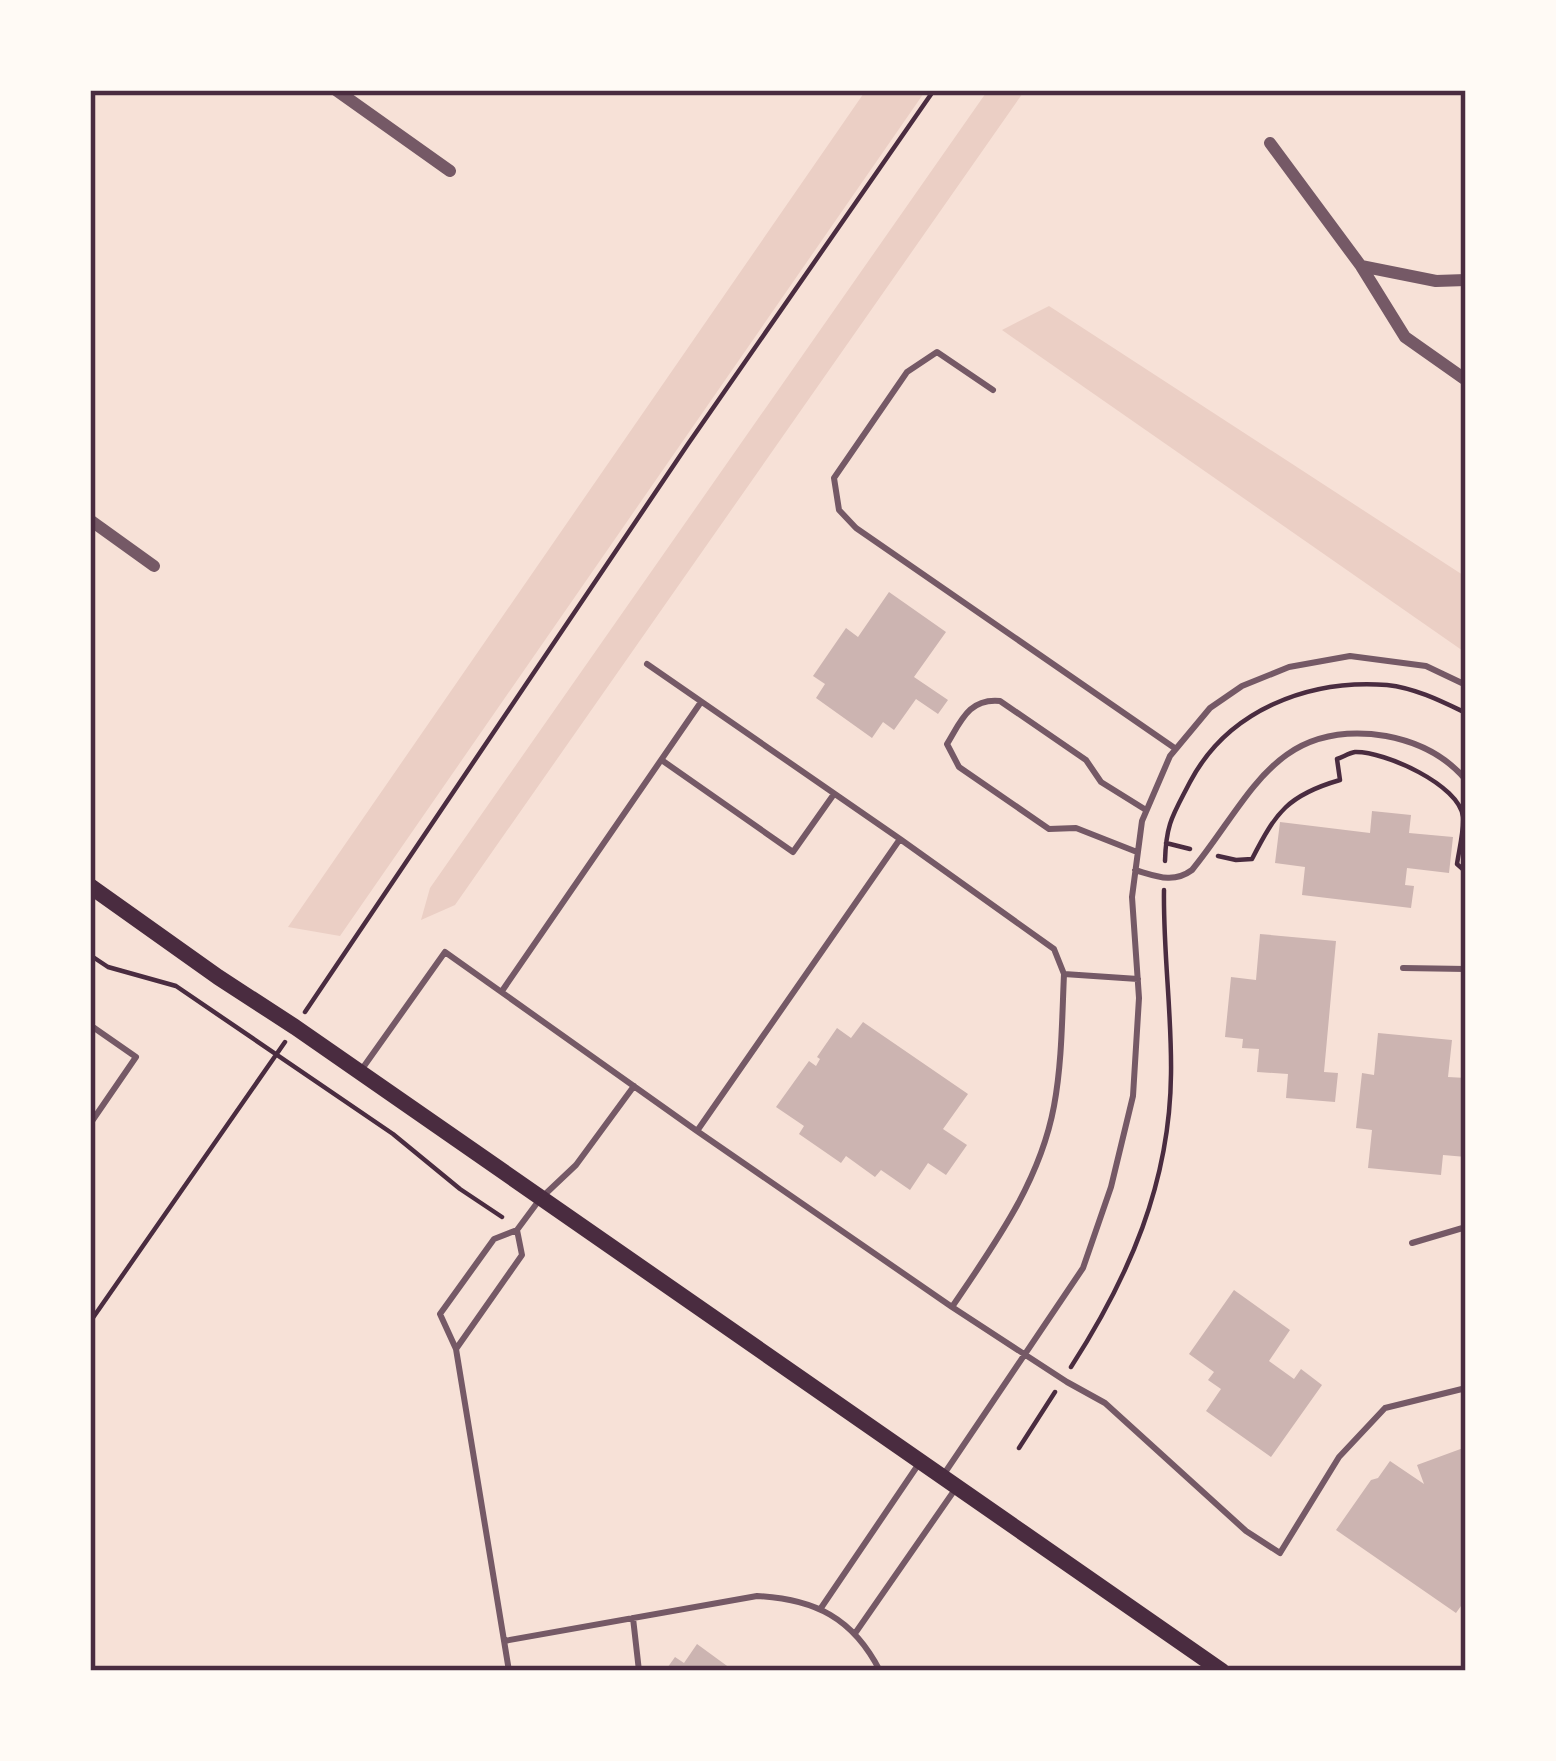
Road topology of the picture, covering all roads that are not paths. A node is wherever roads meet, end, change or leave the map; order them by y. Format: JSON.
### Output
{"nodes":[{"id":1,"x":336,"y":90,"type":"edge"},
{"id":2,"x":1270,"y":143,"type":"dead end"},
{"id":3,"x":450,"y":170,"type":"dead end"},
{"id":4,"x":1361,"y":266,"type":"junction"},
{"id":5,"x":1466,"y":280,"type":"edge"},
{"id":6,"x":1466,"y":380,"type":"edge"},
{"id":7,"x":993,"y":390,"type":"dead end"},
{"id":8,"x":90,"y":520,"type":"edge"},
{"id":9,"x":154,"y":566,"type":"dead end"},
{"id":10,"x":647,"y":664,"type":"dead end"},
{"id":11,"x":1466,"y":686,"type":"edge"},
{"id":12,"x":701,"y":702,"type":"junction"},
{"id":13,"x":1176,"y":749,"type":"junction"},
{"id":14,"x":662,"y":760,"type":"junction"},
{"id":15,"x":1466,"y":781,"type":"edge"},
{"id":16,"x":834,"y":794,"type":"junction"},
{"id":17,"x":1146,"y":810,"type":"junction"},
{"id":18,"x":899,"y":839,"type":"junction"},
{"id":19,"x":1138,"y":852,"type":"junction"},
{"id":20,"x":1135,"y":870,"type":"junction"},
{"id":21,"x":90,"y":886,"type":"edge"},
{"id":22,"x":1403,"y":968,"type":"dead end"},
{"id":23,"x":1466,"y":969,"type":"edge"},
{"id":24,"x":1064,"y":974,"type":"junction"},
{"id":25,"x":1138,"y":979,"type":"junction"},
{"id":26,"x":501,"y":992,"type":"junction"},
{"id":27,"x":90,"y":1025,"type":"edge"},
{"id":28,"x":359,"y":1072,"type":"junction"},
{"id":29,"x":634,"y":1086,"type":"junction"},
{"id":30,"x":90,"y":1124,"type":"edge"},
{"id":31,"x":697,"y":1131,"type":"junction"},
{"id":32,"x":540,"y":1199,"type":"junction"},
{"id":33,"x":1466,"y":1227,"type":"edge"},
{"id":34,"x":519,"y":1228,"type":"junction"},
{"id":35,"x":1412,"y":1244,"type":"dead end"},
{"id":36,"x":952,"y":1307,"type":"junction"},
{"id":37,"x":456,"y":1349,"type":"junction"},
{"id":38,"x":1024,"y":1354,"type":"junction"},
{"id":39,"x":1466,"y":1388,"type":"edge"},
{"id":40,"x":920,"y":1462,"type":"junction"},
{"id":41,"x":949,"y":1483,"type":"junction"},
{"id":42,"x":820,"y":1608,"type":"junction"},
{"id":43,"x":633,"y":1618,"type":"junction"},
{"id":44,"x":856,"y":1632,"type":"junction"},
{"id":45,"x":503,"y":1641,"type":"junction"},
{"id":46,"x":509,"y":1671,"type":"edge"},
{"id":47,"x":639,"y":1671,"type":"edge"},
{"id":48,"x":880,"y":1671,"type":"edge"},
{"id":49,"x":1222,"y":1671,"type":"edge"}],
"edges":[{"from":1,"to":3,"type":"street"},
{"from":2,"to":4,"type":"street"},
{"from":4,"to":5,"type":"street"},
{"from":4,"to":6,"type":"street"},
{"from":7,"to":13,"type":"lane"},
{"from":8,"to":9,"type":"street"},
{"from":10,"to":12,"type":"lane"},
{"from":11,"to":13,"type":"lane"},
{"from":12,"to":14,"type":"lane"},
{"from":12,"to":16,"type":"lane"},
{"from":13,"to":17,"type":"lane"},
{"from":14,"to":16,"type":"lane"},
{"from":14,"to":26,"type":"lane"},
{"from":15,"to":20,"type":"lane"},
{"from":16,"to":18,"type":"lane"},
{"from":17,"to":19,"type":"lane"},
{"from":17,"to":19,"type":"lane"},
{"from":18,"to":24,"type":"lane"},
{"from":18,"to":31,"type":"lane"},
{"from":19,"to":20,"type":"lane"},
{"from":20,"to":25,"type":"lane"},
{"from":21,"to":28,"type":"main road"},
{"from":22,"to":23,"type":"lane"},
{"from":24,"to":25,"type":"lane"},
{"from":24,"to":36,"type":"lane"},
{"from":25,"to":38,"type":"lane"},
{"from":26,"to":28,"type":"lane"},
{"from":26,"to":29,"type":"lane"},
{"from":27,"to":30,"type":"lane"},
{"from":28,"to":32,"type":"main road"},
{"from":29,"to":31,"type":"lane"},
{"from":29,"to":32,"type":"lane"},
{"from":31,"to":36,"type":"lane"},
{"from":32,"to":34,"type":"lane"},
{"from":32,"to":40,"type":"main road"},
{"from":33,"to":35,"type":"lane"},
{"from":34,"to":37,"type":"lane"},
{"from":34,"to":37,"type":"lane"},
{"from":36,"to":38,"type":"lane"},
{"from":37,"to":45,"type":"lane"},
{"from":38,"to":39,"type":"lane"},
{"from":38,"to":41,"type":"lane"},
{"from":40,"to":41,"type":"main road"},
{"from":40,"to":42,"type":"lane"},
{"from":41,"to":44,"type":"lane"},
{"from":41,"to":49,"type":"main road"},
{"from":42,"to":43,"type":"lane"},
{"from":42,"to":44,"type":"lane"},
{"from":43,"to":45,"type":"lane"},
{"from":43,"to":47,"type":"lane"},
{"from":44,"to":48,"type":"lane"},
{"from":45,"to":46,"type":"lane"}]}
